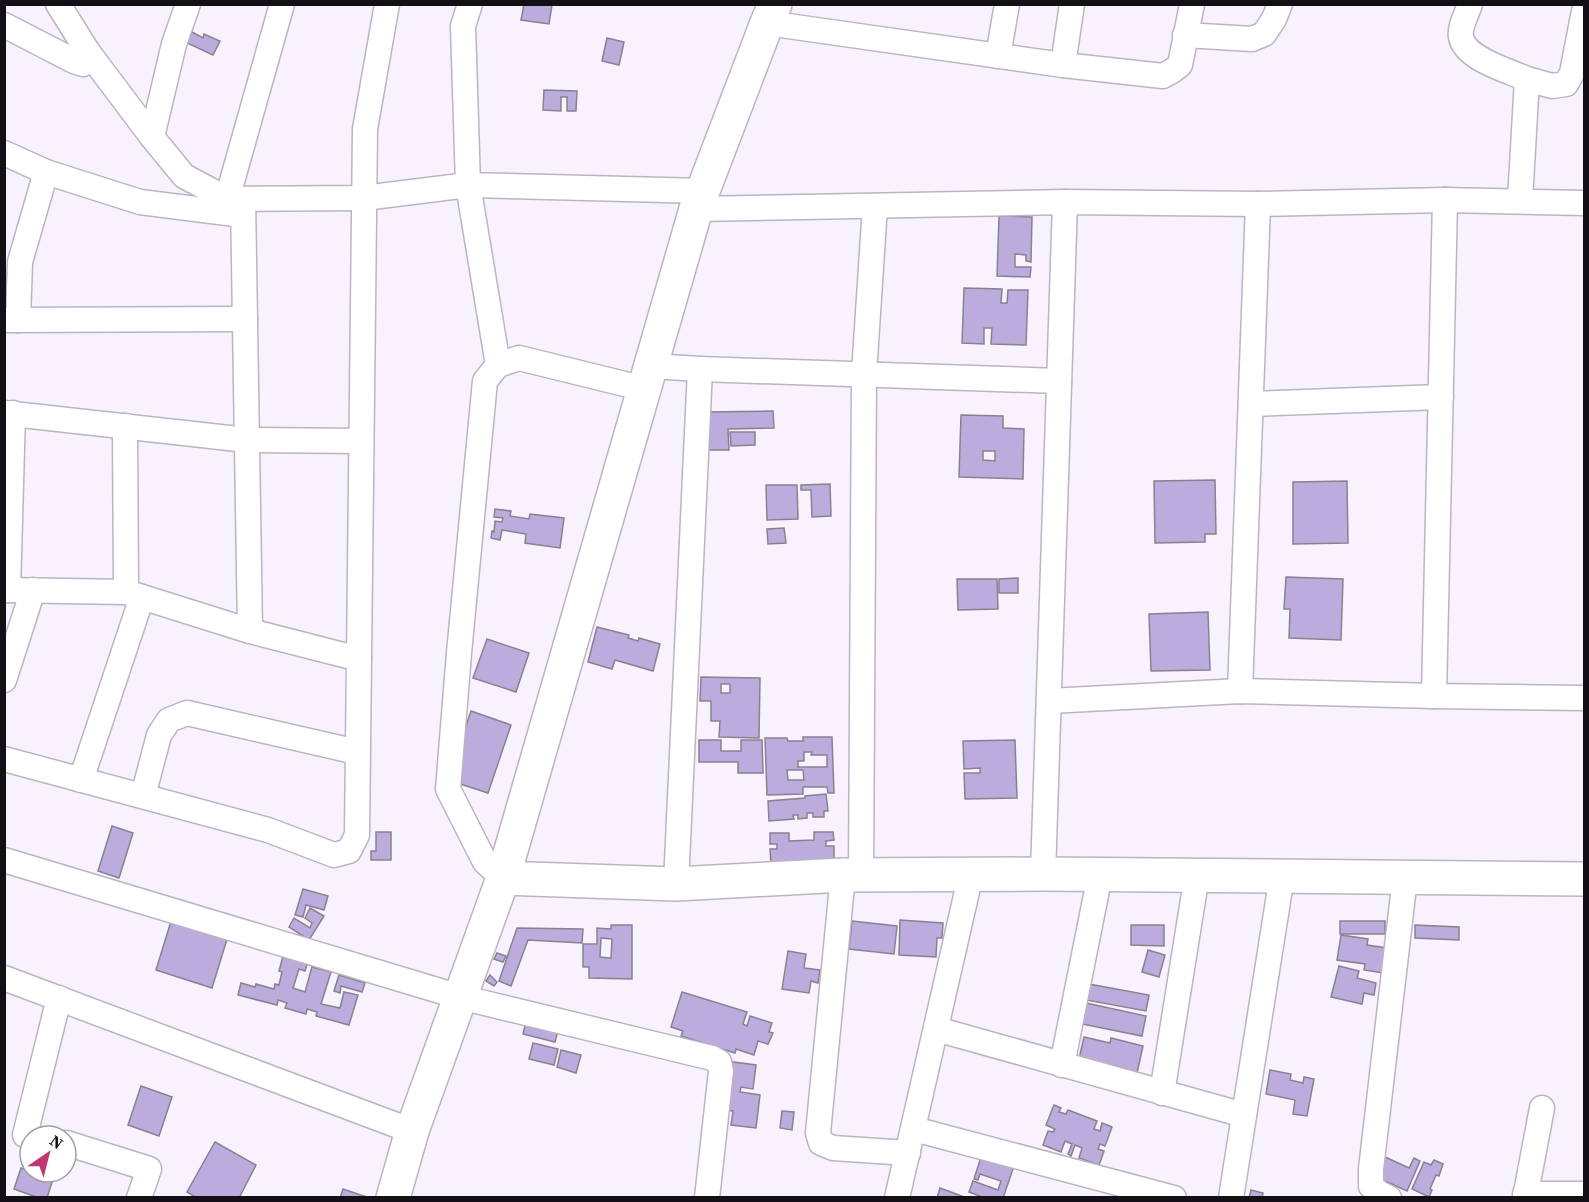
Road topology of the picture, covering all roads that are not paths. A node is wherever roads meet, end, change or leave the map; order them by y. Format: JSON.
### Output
{"nodes":[{"id":1,"x":58,"y":4,"type":"edge"},
{"id":2,"x":188,"y":4,"type":"edge"},
{"id":3,"x":282,"y":4,"type":"edge"},
{"id":4,"x":387,"y":4,"type":"edge"},
{"id":5,"x":470,"y":4,"type":"edge"},
{"id":6,"x":1007,"y":4,"type":"edge"},
{"id":7,"x":1072,"y":4,"type":"edge"},
{"id":8,"x":1192,"y":4,"type":"edge"},
{"id":9,"x":1280,"y":4,"type":"edge"},
{"id":10,"x":1470,"y":4,"type":"edge"},
{"id":11,"x":1584,"y":11,"type":"edge"},
{"id":12,"x":771,"y":14,"type":"edge"},
{"id":13,"x":5,"y":26,"type":"edge"},
{"id":14,"x":1185,"y":35,"type":"junction"},
{"id":15,"x":88,"y":52,"type":"junction"},
{"id":16,"x":998,"y":56,"type":"junction"},
{"id":17,"x":1064,"y":65,"type":"junction"},
{"id":18,"x":1527,"y":79,"type":"junction"},
{"id":19,"x":152,"y":137,"type":"junction"},
{"id":20,"x":4,"y":153,"type":"edge"},
{"id":21,"x":46,"y":172,"type":"junction"},
{"id":22,"x":468,"y":184,"type":"junction"},
{"id":23,"x":364,"y":198,"type":"junction"},
{"id":24,"x":700,"y":200,"type":"junction"},
{"id":25,"x":1445,"y":200,"type":"junction"},
{"id":26,"x":1521,"y":201,"type":"junction"},
{"id":27,"x":1065,"y":202,"type":"junction"},
{"id":28,"x":1584,"y":203,"type":"edge"},
{"id":29,"x":237,"y":204,"type":"junction"},
{"id":30,"x":1258,"y":204,"type":"junction"},
{"id":31,"x":875,"y":206,"type":"junction"},
{"id":32,"x":245,"y":319,"type":"junction"},
{"id":33,"x":11,"y":320,"type":"edge"},
{"id":34,"x":498,"y":365,"type":"junction"},
{"id":35,"x":700,"y":369,"type":"junction"},
{"id":36,"x":864,"y":374,"type":"junction"},
{"id":37,"x":648,"y":377,"type":"junction"},
{"id":38,"x":1059,"y":381,"type":"junction"},
{"id":39,"x":1441,"y":397,"type":"junction"},
{"id":40,"x":1251,"y":404,"type":"junction"},
{"id":41,"x":9,"y":413,"type":"edge"},
{"id":42,"x":125,"y":426,"type":"junction"},
{"id":43,"x":247,"y":440,"type":"junction"},
{"id":44,"x":361,"y":441,"type":"junction"},
{"id":45,"x":6,"y":590,"type":"edge"},
{"id":46,"x":33,"y":590,"type":"junction"},
{"id":47,"x":134,"y":595,"type":"junction"},
{"id":48,"x":250,"y":631,"type":"junction"},
{"id":49,"x":358,"y":659,"type":"junction"},
{"id":50,"x":4,"y":680,"type":"edge"},
{"id":51,"x":1240,"y":691,"type":"junction"},
{"id":52,"x":1434,"y":696,"type":"junction"},
{"id":53,"x":1584,"y":698,"type":"edge"},
{"id":54,"x":1049,"y":701,"type":"junction"},
{"id":55,"x":357,"y":752,"type":"junction"},
{"id":56,"x":4,"y":759,"type":"edge"},
{"id":57,"x":81,"y":780,"type":"junction"},
{"id":58,"x":143,"y":796,"type":"junction"},
{"id":59,"x":4,"y":860,"type":"edge"},
{"id":60,"x":971,"y":874,"type":"junction"},
{"id":61,"x":1043,"y":874,"type":"junction"},
{"id":62,"x":852,"y":875,"type":"junction"},
{"id":63,"x":1100,"y":875,"type":"junction"},
{"id":64,"x":1197,"y":875,"type":"junction"},
{"id":65,"x":1281,"y":876,"type":"junction"},
{"id":66,"x":503,"y":878,"type":"junction"},
{"id":67,"x":1405,"y":878,"type":"junction"},
{"id":68,"x":1584,"y":879,"type":"edge"},
{"id":69,"x":676,"y":884,"type":"junction"},
{"id":70,"x":4,"y":978,"type":"edge"},
{"id":71,"x":460,"y":997,"type":"junction"},
{"id":72,"x":59,"y":998,"type":"junction"},
{"id":73,"x":936,"y":1029,"type":"junction"},
{"id":74,"x":1062,"y":1065,"type":"junction"},
{"id":75,"x":1162,"y":1093,"type":"junction"},
{"id":76,"x":1542,"y":1108,"type":"dead end"},
{"id":77,"x":1244,"y":1115,"type":"junction"},
{"id":78,"x":27,"y":1124,"type":"edge"},
{"id":79,"x":914,"y":1129,"type":"junction"},
{"id":80,"x":412,"y":1131,"type":"junction"},
{"id":81,"x":78,"y":1147,"type":"edge"},
{"id":82,"x":908,"y":1153,"type":"junction"},
{"id":83,"x":1118,"y":1190,"type":"edge"},
{"id":84,"x":1584,"y":1194,"type":"edge"},
{"id":85,"x":1525,"y":1196,"type":"edge"},
{"id":86,"x":139,"y":1197,"type":"edge"},
{"id":87,"x":393,"y":1197,"type":"edge"},
{"id":88,"x":707,"y":1197,"type":"edge"},
{"id":89,"x":897,"y":1197,"type":"edge"},
{"id":90,"x":1174,"y":1197,"type":"edge"},
{"id":91,"x":1231,"y":1197,"type":"edge"},
{"id":92,"x":1389,"y":1197,"type":"edge"}],
"edges":[{"from":1,"to":15,"type":"street"},
{"from":2,"to":19,"type":"street"},
{"from":3,"to":29,"type":"street"},
{"from":4,"to":23,"type":"street"},
{"from":5,"to":22,"type":"street"},
{"from":6,"to":16,"type":"street"},
{"from":7,"to":17,"type":"street"},
{"from":8,"to":14,"type":"street"},
{"from":9,"to":14,"type":"street"},
{"from":10,"to":18,"type":"street"},
{"from":11,"to":18,"type":"street"},
{"from":12,"to":16,"type":"street"},
{"from":12,"to":24,"type":"street"},
{"from":13,"to":15,"type":"street"},
{"from":14,"to":17,"type":"street"},
{"from":15,"to":19,"type":"street"},
{"from":16,"to":17,"type":"street"},
{"from":18,"to":26,"type":"street"},
{"from":19,"to":29,"type":"street"},
{"from":20,"to":21,"type":"street"},
{"from":21,"to":29,"type":"street"},
{"from":21,"to":33,"type":"street"},
{"from":22,"to":23,"type":"street"},
{"from":22,"to":24,"type":"street"},
{"from":22,"to":34,"type":"street"},
{"from":23,"to":29,"type":"street"},
{"from":23,"to":44,"type":"street"},
{"from":24,"to":31,"type":"street"},
{"from":24,"to":37,"type":"street"},
{"from":25,"to":26,"type":"street"},
{"from":25,"to":30,"type":"street"},
{"from":25,"to":39,"type":"street"},
{"from":26,"to":28,"type":"street"},
{"from":27,"to":30,"type":"street"},
{"from":27,"to":31,"type":"street"},
{"from":27,"to":38,"type":"street"},
{"from":29,"to":32,"type":"street"},
{"from":30,"to":40,"type":"street"},
{"from":31,"to":36,"type":"street"},
{"from":32,"to":33,"type":"street"},
{"from":32,"to":43,"type":"street"},
{"from":34,"to":37,"type":"street"},
{"from":34,"to":66,"type":"street"},
{"from":35,"to":36,"type":"street"},
{"from":35,"to":37,"type":"street"},
{"from":35,"to":69,"type":"street"},
{"from":36,"to":38,"type":"street"},
{"from":36,"to":62,"type":"street"},
{"from":37,"to":66,"type":"street"},
{"from":38,"to":54,"type":"street"},
{"from":39,"to":40,"type":"street"},
{"from":39,"to":52,"type":"street"},
{"from":40,"to":51,"type":"street"},
{"from":41,"to":42,"type":"street"},
{"from":41,"to":45,"type":"street"},
{"from":42,"to":43,"type":"street"},
{"from":42,"to":47,"type":"street"},
{"from":43,"to":44,"type":"street"},
{"from":43,"to":48,"type":"street"},
{"from":44,"to":49,"type":"street"},
{"from":45,"to":46,"type":"street"},
{"from":46,"to":47,"type":"street"},
{"from":46,"to":50,"type":"street"},
{"from":47,"to":48,"type":"street"},
{"from":47,"to":57,"type":"street"},
{"from":48,"to":49,"type":"street"},
{"from":49,"to":55,"type":"street"},
{"from":51,"to":52,"type":"street"},
{"from":51,"to":54,"type":"street"},
{"from":52,"to":53,"type":"street"},
{"from":54,"to":61,"type":"street"},
{"from":55,"to":58,"type":"street"},
{"from":55,"to":58,"type":"street"},
{"from":56,"to":57,"type":"street"},
{"from":57,"to":58,"type":"street"},
{"from":59,"to":71,"type":"street"},
{"from":60,"to":61,"type":"street"},
{"from":60,"to":62,"type":"street"},
{"from":60,"to":73,"type":"street"},
{"from":61,"to":63,"type":"street"},
{"from":62,"to":69,"type":"street"},
{"from":62,"to":82,"type":"street"},
{"from":63,"to":64,"type":"street"},
{"from":63,"to":74,"type":"street"},
{"from":64,"to":65,"type":"street"},
{"from":64,"to":75,"type":"street"},
{"from":65,"to":67,"type":"street"},
{"from":65,"to":77,"type":"street"},
{"from":66,"to":69,"type":"street"},
{"from":66,"to":71,"type":"street"},
{"from":67,"to":68,"type":"street"},
{"from":67,"to":92,"type":"street"},
{"from":70,"to":72,"type":"street"},
{"from":71,"to":80,"type":"street"},
{"from":71,"to":88,"type":"street"},
{"from":72,"to":78,"type":"street"},
{"from":72,"to":80,"type":"street"},
{"from":73,"to":74,"type":"street"},
{"from":73,"to":79,"type":"street"},
{"from":74,"to":75,"type":"street"},
{"from":75,"to":77,"type":"street"},
{"from":76,"to":85,"type":"street"},
{"from":77,"to":91,"type":"street"},
{"from":79,"to":82,"type":"street"},
{"from":79,"to":83,"type":"street"},
{"from":80,"to":87,"type":"street"},
{"from":81,"to":86,"type":"street"},
{"from":82,"to":89,"type":"street"},
{"from":83,"to":90,"type":"street"},
{"from":84,"to":85,"type":"street"}]}
